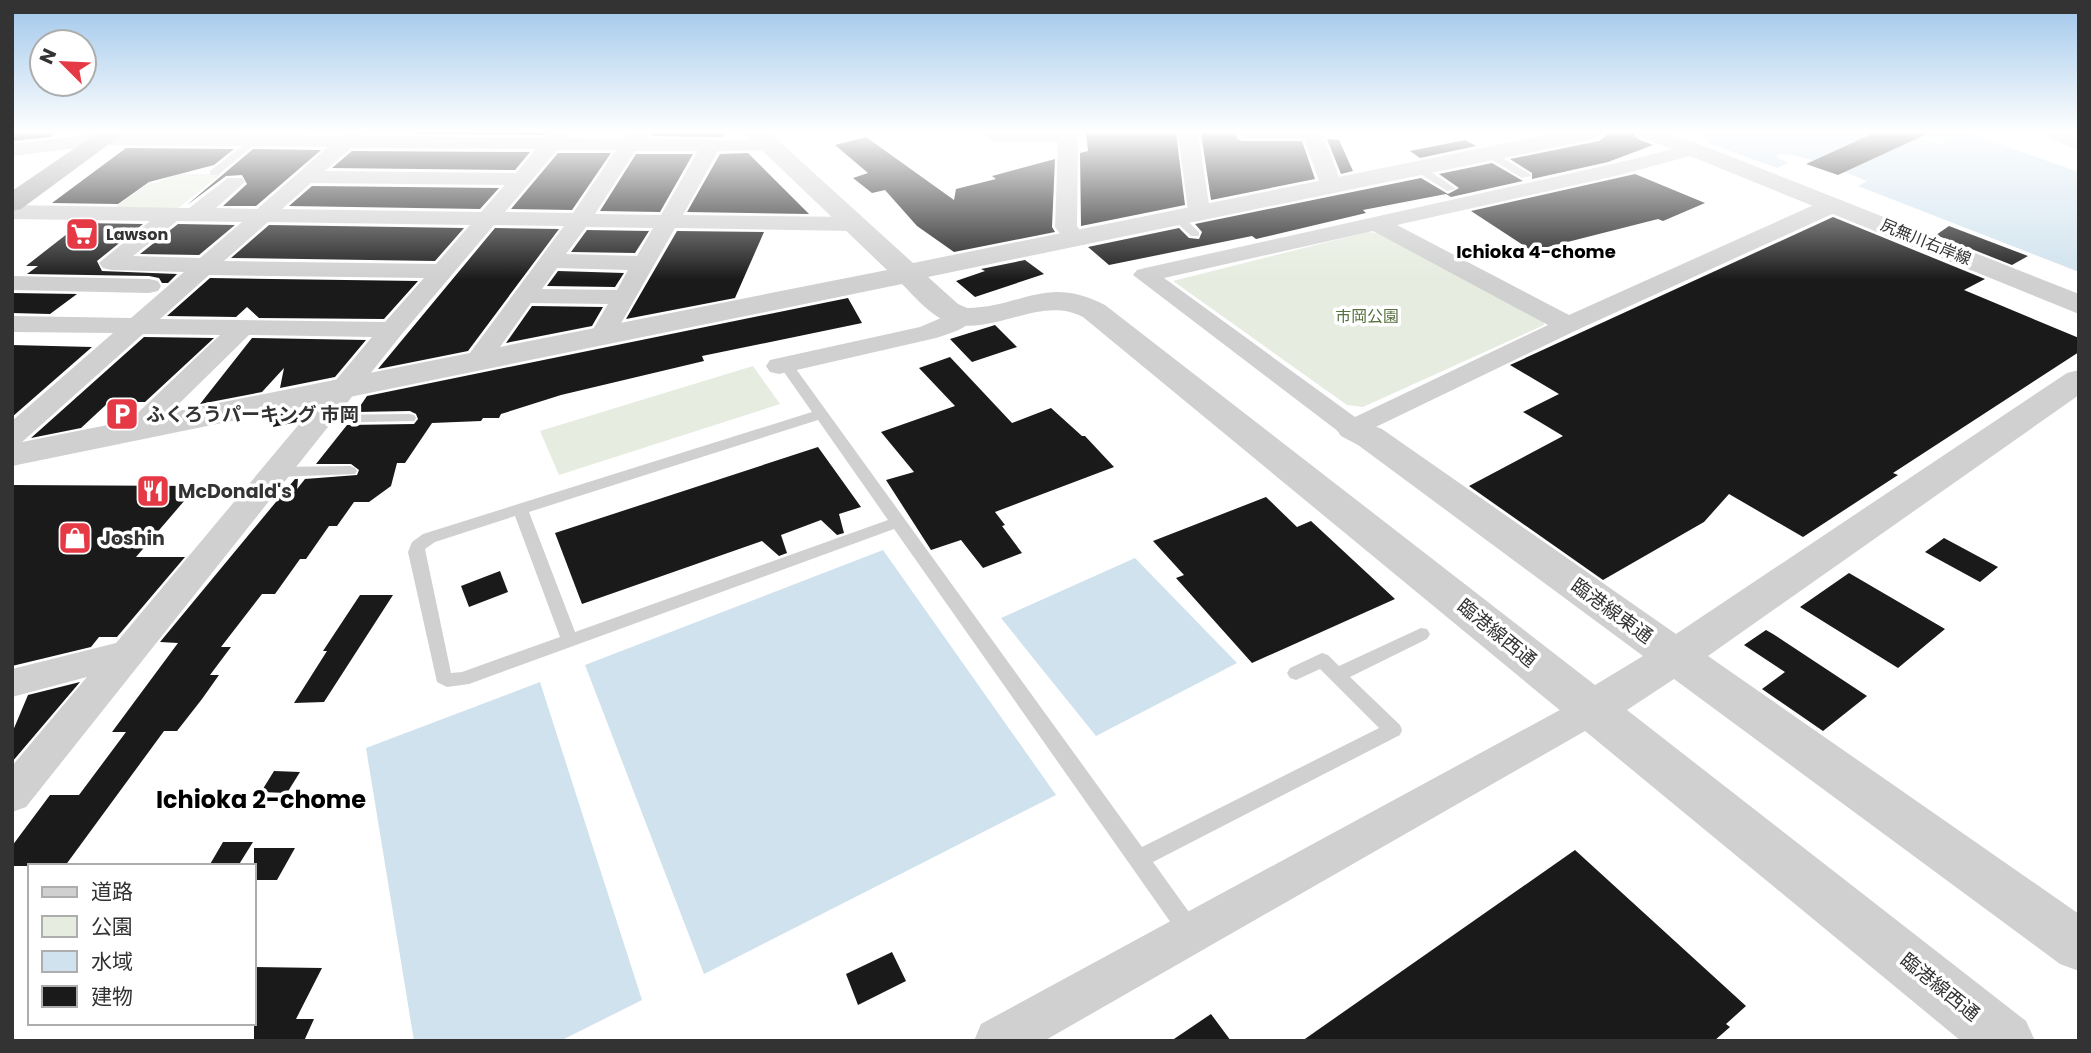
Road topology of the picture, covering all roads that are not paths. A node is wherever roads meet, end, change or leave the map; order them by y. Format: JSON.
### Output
{"nodes":[{"id":1,"x":38,"y":182,"type":"edge"},
{"id":2,"x":235,"y":182,"type":"dead end"},
{"id":3,"x":300,"y":182,"type":"edge"},
{"id":4,"x":519,"y":182,"type":"edge"},
{"id":5,"x":606,"y":182,"type":"edge"},
{"id":6,"x":691,"y":182,"type":"edge"},
{"id":7,"x":809,"y":182,"type":"edge"},
{"id":8,"x":1067,"y":182,"type":"edge"},
{"id":9,"x":1189,"y":182,"type":"edge"},
{"id":10,"x":1330,"y":182,"type":"edge"},
{"id":11,"x":1356,"y":182,"type":"edge"},
{"id":12,"x":1440,"y":182,"type":"edge"},
{"id":13,"x":1562,"y":182,"type":"edge"},
{"id":14,"x":1776,"y":182,"type":"edge"},
{"id":15,"x":1332,"y":187,"type":"junction"},
{"id":16,"x":1451,"y":189,"type":"dead end"},
{"id":17,"x":12,"y":203,"type":"edge"},
{"id":18,"x":1833,"y":205,"type":"junction"},
{"id":19,"x":12,"y":212,"type":"edge"},
{"id":20,"x":171,"y":215,"type":"junction"},
{"id":21,"x":194,"y":215,"type":"junction"},
{"id":22,"x":263,"y":216,"type":"junction"},
{"id":23,"x":487,"y":219,"type":"junction"},
{"id":24,"x":1190,"y":220,"type":"junction"},
{"id":25,"x":579,"y":221,"type":"junction"},
{"id":26,"x":670,"y":221,"type":"junction"},
{"id":27,"x":854,"y":224,"type":"junction"},
{"id":28,"x":1377,"y":224,"type":"junction"},
{"id":29,"x":1076,"y":240,"type":"junction"},
{"id":30,"x":549,"y":261,"type":"junction"},
{"id":31,"x":644,"y":263,"type":"junction"},
{"id":32,"x":204,"y":268,"type":"junction"},
{"id":33,"x":444,"y":271,"type":"junction"},
{"id":34,"x":909,"y":274,"type":"junction"},
{"id":35,"x":12,"y":283,"type":"edge"},
{"id":36,"x":182,"y":286,"type":"junction"},
{"id":37,"x":524,"y":296,"type":"junction"},
{"id":38,"x":624,"y":297,"type":"junction"},
{"id":39,"x":2079,"y":305,"type":"edge"},
{"id":40,"x":962,"y":317,"type":"junction"},
{"id":41,"x":12,"y":324,"type":"edge"},
{"id":42,"x":1568,"y":325,"type":"junction"},
{"id":43,"x":137,"y":326,"type":"junction"},
{"id":44,"x":242,"y":328,"type":"junction"},
{"id":45,"x":393,"y":330,"type":"junction"},
{"id":46,"x":602,"y":336,"type":"junction"},
{"id":47,"x":477,"y":361,"type":"junction"},
{"id":48,"x":782,"y":366,"type":"joint"},
{"id":49,"x":2079,"y":380,"type":"edge"},
{"id":50,"x":345,"y":388,"type":"junction"},
{"id":51,"x":821,"y":414,"type":"junction"},
{"id":52,"x":409,"y":418,"type":"dead end"},
{"id":53,"x":320,"y":419,"type":"junction"},
{"id":54,"x":136,"y":429,"type":"junction"},
{"id":55,"x":1353,"y":429,"type":"junction"},
{"id":56,"x":12,"y":436,"type":"edge"},
{"id":57,"x":12,"y":455,"type":"edge"},
{"id":58,"x":349,"y":471,"type":"dead end"},
{"id":59,"x":277,"y":472,"type":"junction"},
{"id":60,"x":520,"y":509,"type":"junction"},
{"id":61,"x":898,"y":522,"type":"junction"},
{"id":62,"x":1421,"y":635,"type":"dead end"},
{"id":63,"x":570,"y":640,"type":"junction"},
{"id":64,"x":131,"y":653,"type":"junction"},
{"id":65,"x":1675,"y":657,"type":"junction"},
{"id":66,"x":1296,"y":673,"type":"dead end"},
{"id":67,"x":1338,"y":675,"type":"junction"},
{"id":68,"x":12,"y":683,"type":"edge"},
{"id":69,"x":1593,"y":709,"type":"junction"},
{"id":70,"x":26,"y":766,"type":"edge"},
{"id":71,"x":12,"y":795,"type":"edge"},
{"id":72,"x":1138,"y":859,"type":"junction"},
{"id":73,"x":1192,"y":935,"type":"junction"},
{"id":74,"x":2079,"y":946,"type":"edge"},
{"id":75,"x":998,"y":1041,"type":"edge"},
{"id":76,"x":2006,"y":1041,"type":"edge"}],
"edges":[{"from":1,"to":17,"type":"highway"},
{"from":2,"to":21,"type":"street"},
{"from":3,"to":22,"type":"street"},
{"from":4,"to":23,"type":"street"},
{"from":5,"to":25,"type":"street"},
{"from":6,"to":26,"type":"street"},
{"from":7,"to":27,"type":"street"},
{"from":8,"to":29,"type":"street"},
{"from":9,"to":24,"type":"street"},
{"from":10,"to":15,"type":"street"},
{"from":11,"to":15,"type":"street"},
{"from":12,"to":16,"type":"lane"},
{"from":13,"to":28,"type":"street"},
{"from":14,"to":18,"type":"street","name":"尻無川右岸線"},
{"from":15,"to":24,"type":"street"},
{"from":18,"to":39,"type":"street","name":"尻無川右岸線"},
{"from":18,"to":42,"type":"street"},
{"from":19,"to":20,"type":"street"},
{"from":20,"to":21,"type":"street"},
{"from":20,"to":32,"type":"street"},
{"from":21,"to":22,"type":"street"},
{"from":22,"to":23,"type":"street"},
{"from":22,"to":32,"type":"street"},
{"from":23,"to":25,"type":"street"},
{"from":23,"to":33,"type":"street"},
{"from":24,"to":29,"type":"street"},
{"from":25,"to":26,"type":"street"},
{"from":25,"to":30,"type":"street"},
{"from":26,"to":27,"type":"street"},
{"from":26,"to":31,"type":"street"},
{"from":27,"to":34,"type":"street"},
{"from":28,"to":42,"type":"street"},
{"from":28,"to":55,"type":"street","name":"臨港線東通"},
{"from":29,"to":34,"type":"street"},
{"from":30,"to":31,"type":"street"},
{"from":30,"to":37,"type":"street"},
{"from":31,"to":38,"type":"street"},
{"from":32,"to":33,"type":"street"},
{"from":32,"to":36,"type":"street"},
{"from":33,"to":45,"type":"street"},
{"from":34,"to":40,"type":"street"},
{"from":34,"to":46,"type":"street"},
{"from":35,"to":36,"type":"street"},
{"from":36,"to":43,"type":"street"},
{"from":37,"to":38,"type":"street"},
{"from":37,"to":47,"type":"street"},
{"from":38,"to":46,"type":"street"},
{"from":40,"to":48,"type":"street"},
{"from":40,"to":69,"type":"street","name":"臨港線西通"},
{"from":41,"to":43,"type":"street"},
{"from":42,"to":55,"type":"street"},
{"from":43,"to":44,"type":"street"},
{"from":43,"to":56,"type":"street"},
{"from":44,"to":45,"type":"street"},
{"from":44,"to":54,"type":"street"},
{"from":45,"to":50,"type":"street"},
{"from":46,"to":47,"type":"street"},
{"from":47,"to":50,"type":"street"},
{"from":48,"to":51,"type":"lane"},
{"from":49,"to":65,"type":"street"},
{"from":50,"to":53,"type":"street"},
{"from":50,"to":54,"type":"street"},
{"from":51,"to":60,"type":"lane"},
{"from":51,"to":61,"type":"lane"},
{"from":52,"to":53,"type":"lane"},
{"from":53,"to":59,"type":"street"},
{"from":54,"to":57,"type":"street"},
{"from":55,"to":65,"type":"street","name":"臨港線東通"},
{"from":58,"to":59,"type":"lane"},
{"from":59,"to":64,"type":"street"},
{"from":60,"to":63,"type":"lane"},
{"from":60,"to":63,"type":"lane"},
{"from":61,"to":63,"type":"lane"},
{"from":61,"to":72,"type":"lane"},
{"from":62,"to":67,"type":"lane"},
{"from":64,"to":68,"type":"street"},
{"from":64,"to":70,"type":"street"},
{"from":65,"to":69,"type":"street"},
{"from":65,"to":74,"type":"street","name":"臨港線東通"},
{"from":66,"to":67,"type":"lane"},
{"from":67,"to":72,"type":"lane"},
{"from":69,"to":73,"type":"street"},
{"from":69,"to":76,"type":"street","name":"臨港線西通"},
{"from":70,"to":71,"type":"street"},
{"from":72,"to":73,"type":"lane"},
{"from":73,"to":75,"type":"street"}]}
